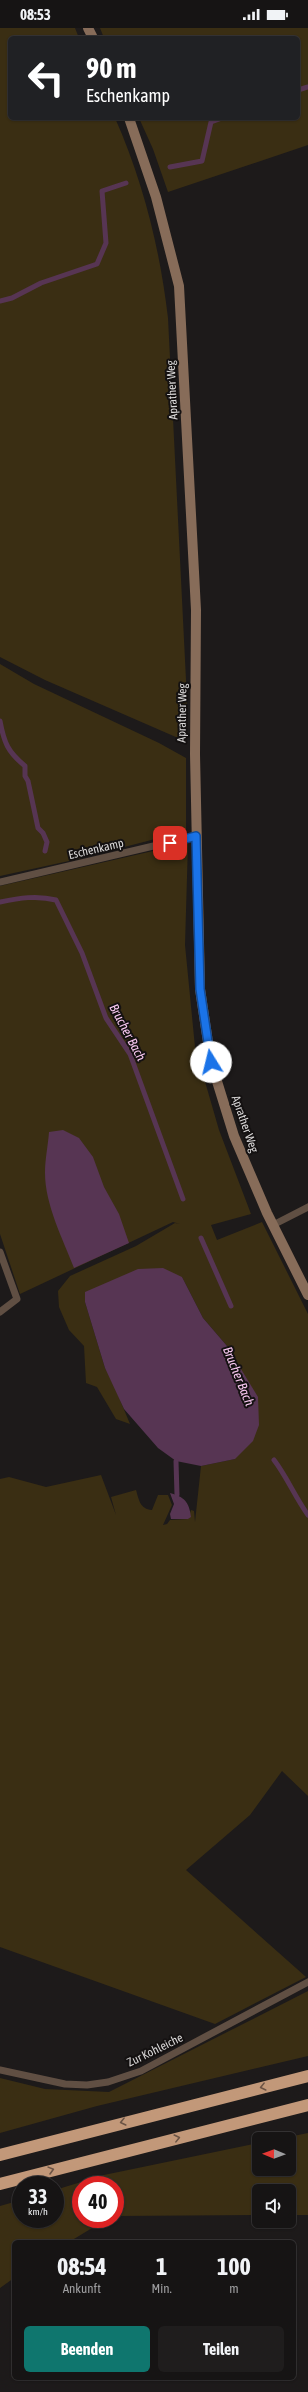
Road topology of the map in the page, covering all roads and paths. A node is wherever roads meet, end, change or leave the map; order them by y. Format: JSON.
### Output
{"nodes":[{"id":1,"x":130,"y":120,"type":"edge"},
{"id":2,"x":196,"y":836,"type":"junction"},
{"id":3,"x":0,"y":882,"type":"edge"},
{"id":4,"x":308,"y":1207,"type":"edge"},
{"id":5,"x":273,"y":1225,"type":"junction"},
{"id":6,"x":0,"y":1252,"type":"edge"},
{"id":7,"x":308,"y":1295,"type":"edge"},
{"id":8,"x":0,"y":1312,"type":"edge"},
{"id":9,"x":308,"y":1982,"type":"edge"},
{"id":10,"x":0,"y":2070,"type":"edge"},
{"id":11,"x":304,"y":2077,"type":"edge"},
{"id":12,"x":307,"y":2105,"type":"edge"},
{"id":13,"x":0,"y":2155,"type":"edge"},
{"id":14,"x":0,"y":2184,"type":"edge"}],
"edges":[{"from":1,"to":2,"type":"street","name":"Aprather Weg"},
{"from":2,"to":3,"type":"lane","name":"Eschenkamp"},
{"from":2,"to":5,"type":"street","name":"Aprather Weg"},
{"from":4,"to":5,"type":"lane"},
{"from":5,"to":7,"type":"street","name":"Aprather Weg"},
{"from":6,"to":8,"type":"lane"},
{"from":9,"to":10,"type":"lane","name":"Zur Kohleiche"},
{"from":11,"to":13,"type":"highway","one_way":true},
{"from":14,"to":12,"type":"highway","one_way":true}]}
